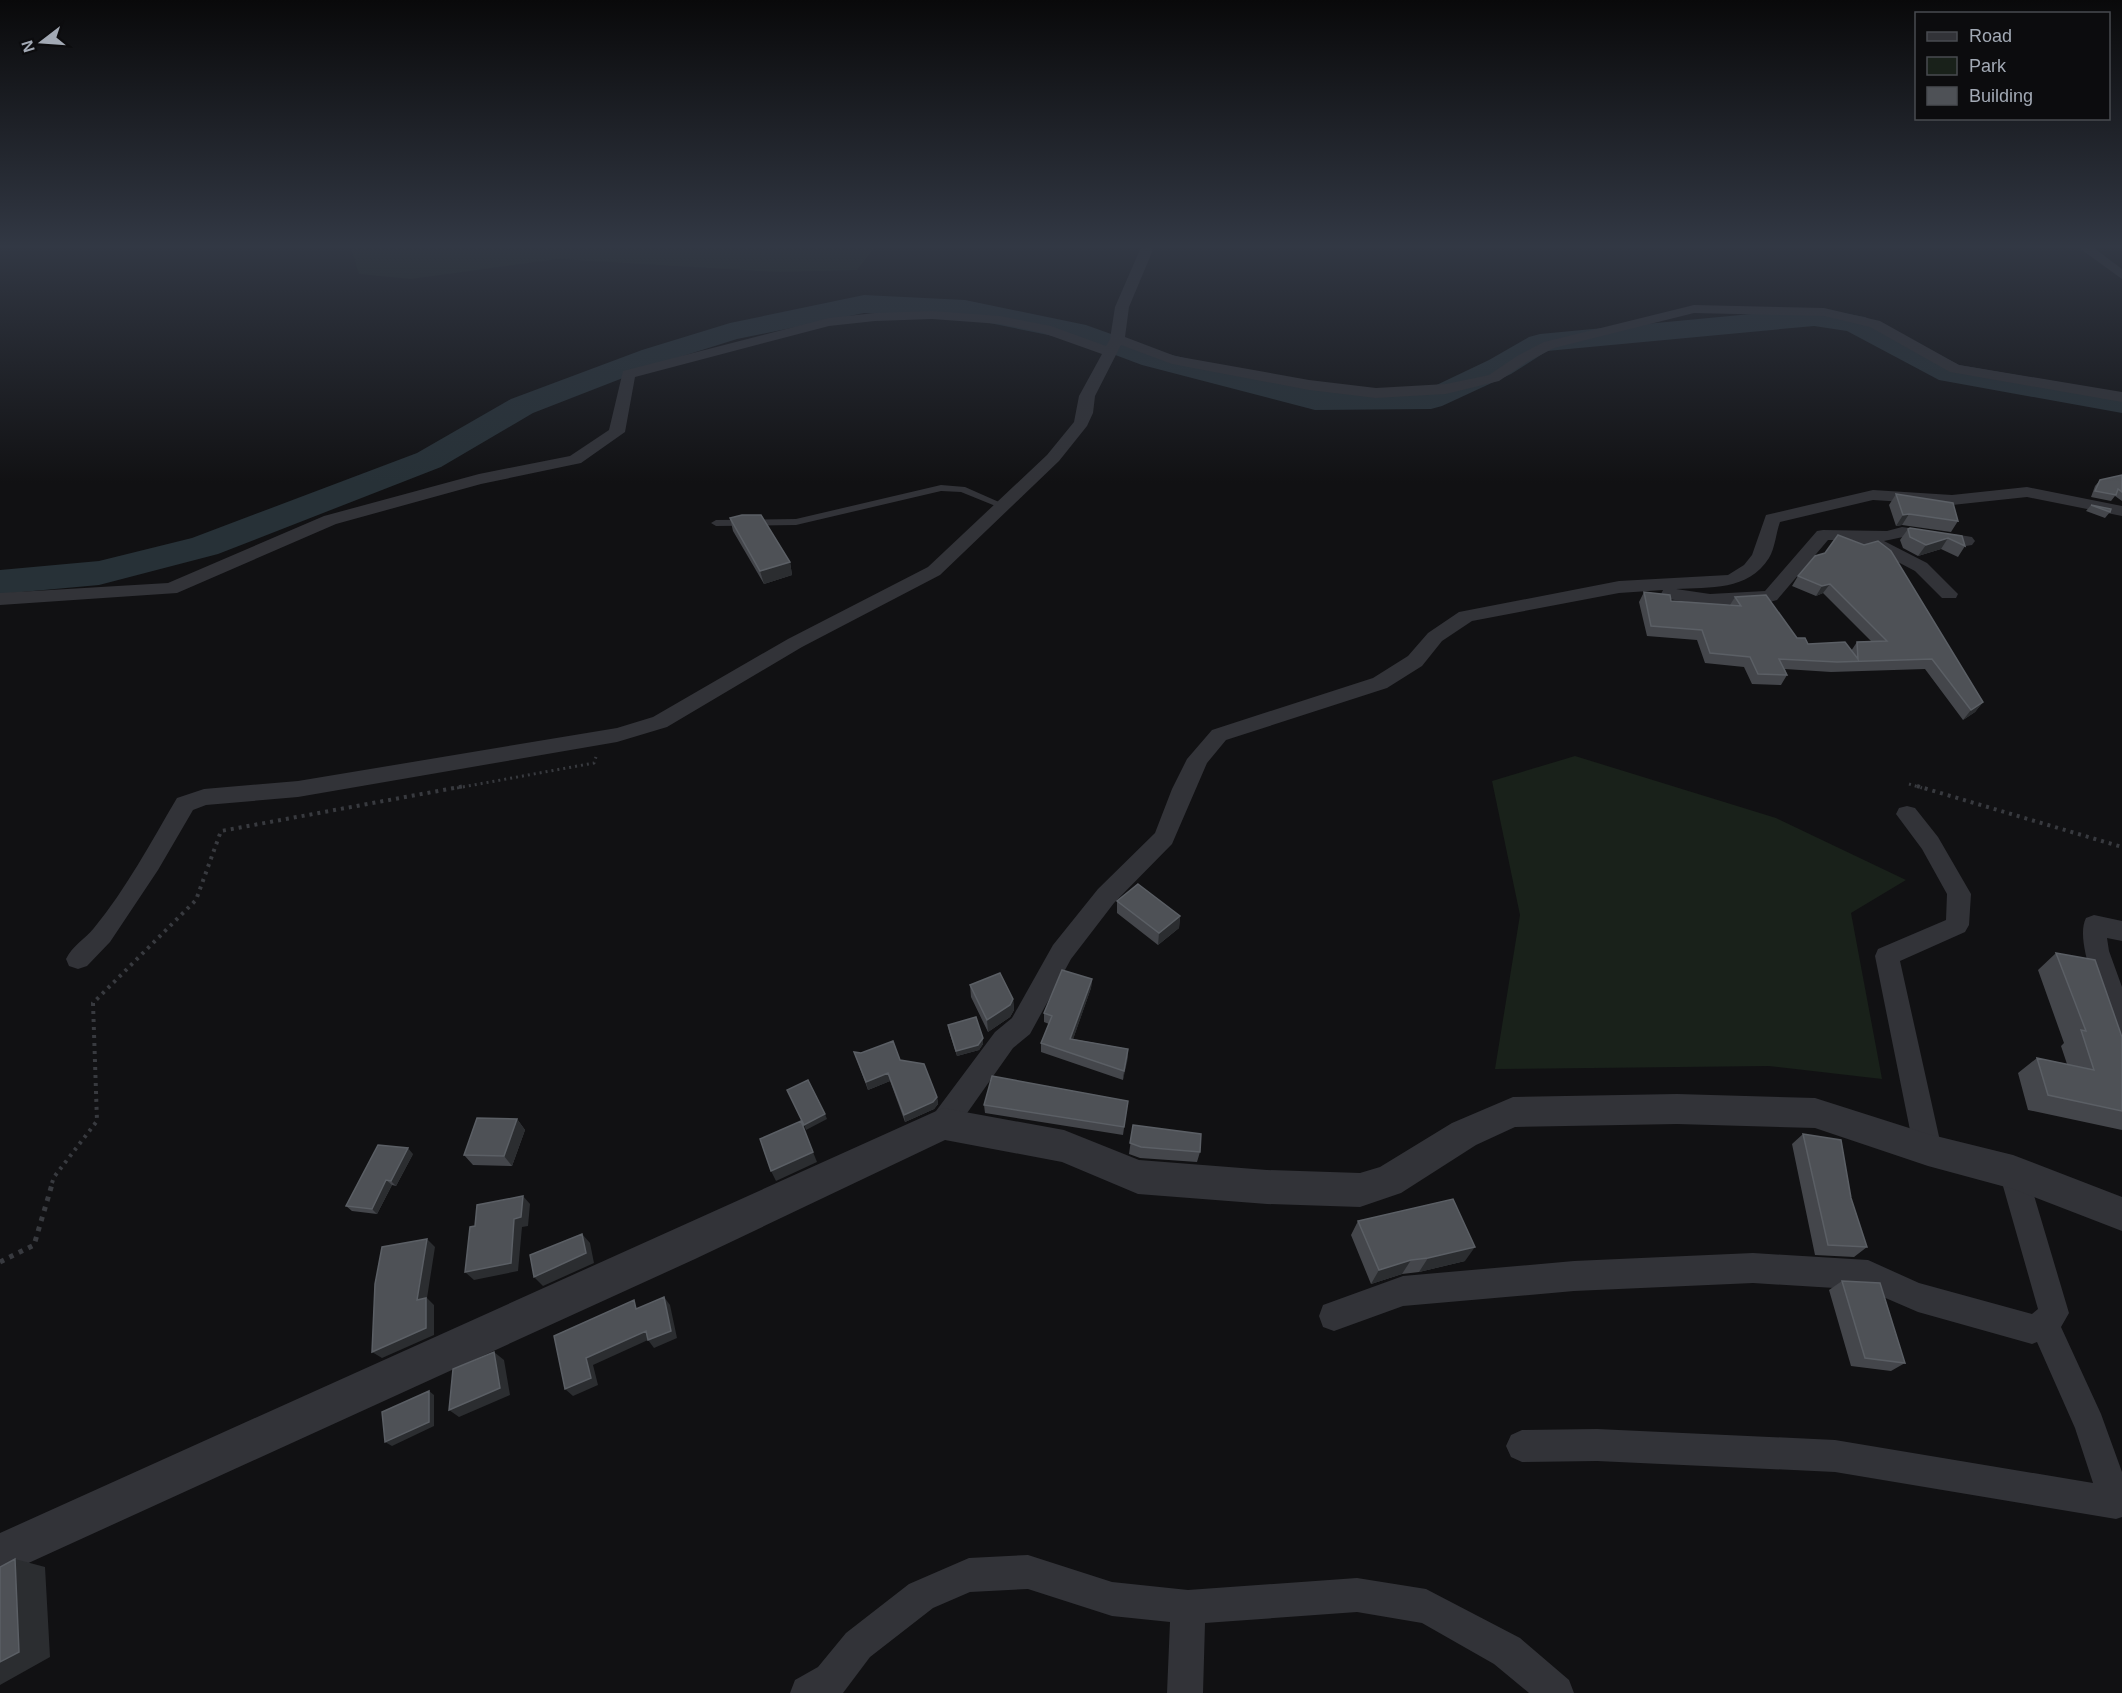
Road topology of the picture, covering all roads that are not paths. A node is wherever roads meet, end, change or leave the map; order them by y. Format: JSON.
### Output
{"nodes":[{"id":1,"x":821,"y":324,"type":"edge"},
{"id":2,"x":1020,"y":324,"type":"edge"},
{"id":3,"x":1118,"y":324,"type":"edge"},
{"id":4,"x":1634,"y":324,"type":"edge"},
{"id":5,"x":1875,"y":324,"type":"edge"},
{"id":6,"x":1113,"y":345,"type":"junction"},
{"id":7,"x":2122,"y":397,"type":"edge"},
{"id":8,"x":1003,"y":506,"type":"junction"},
{"id":9,"x":2122,"y":511,"type":"edge"},
{"id":10,"x":716,"y":523,"type":"dead end"},
{"id":11,"x":1855,"y":535,"type":"junction"},
{"id":12,"x":1966,"y":541,"type":"edge"},
{"id":13,"x":1618,"y":587,"type":"junction"},
{"id":14,"x":1949,"y":594,"type":"dead end"},
{"id":15,"x":0,"y":599,"type":"edge"},
{"id":16,"x":1907,"y":814,"type":"dead end"},
{"id":17,"x":2122,"y":931,"type":"edge"},
{"id":18,"x":78,"y":959,"type":"dead end"},
{"id":19,"x":2122,"y":1023,"type":"edge"},
{"id":20,"x":944,"y":1124,"type":"junction"},
{"id":21,"x":1928,"y":1150,"type":"junction"},
{"id":22,"x":2013,"y":1172,"type":"junction"},
{"id":23,"x":2122,"y":1214,"type":"edge"},
{"id":24,"x":1334,"y":1316,"type":"dead end"},
{"id":25,"x":2044,"y":1324,"type":"junction"},
{"id":26,"x":1522,"y":1446,"type":"dead end"},
{"id":27,"x":0,"y":1555,"type":"edge"},
{"id":28,"x":1188,"y":1607,"type":"junction"},
{"id":29,"x":808,"y":1693,"type":"edge"},
{"id":30,"x":1185,"y":1693,"type":"edge"},
{"id":31,"x":1556,"y":1693,"type":"edge"}],
"edges":[{"from":1,"to":15,"type":"street"},
{"from":2,"to":6,"type":"street"},
{"from":3,"to":6,"type":"street"},
{"from":4,"to":6,"type":"street"},
{"from":5,"to":7,"type":"street"},
{"from":6,"to":8,"type":"street"},
{"from":8,"to":10,"type":"lane"},
{"from":8,"to":18,"type":"street"},
{"from":9,"to":13,"type":"street"},
{"from":11,"to":12,"type":"street"},
{"from":11,"to":13,"type":"street"},
{"from":11,"to":14,"type":"street"},
{"from":13,"to":20,"type":"street"},
{"from":16,"to":21,"type":"street"},
{"from":17,"to":19,"type":"street"},
{"from":20,"to":21,"type":"street"},
{"from":20,"to":27,"type":"street"},
{"from":21,"to":22,"type":"street"},
{"from":22,"to":23,"type":"street"},
{"from":22,"to":25,"type":"street"},
{"from":24,"to":25,"type":"street"},
{"from":25,"to":26,"type":"street"},
{"from":28,"to":29,"type":"street"},
{"from":28,"to":30,"type":"street"},
{"from":28,"to":31,"type":"street"}]}
